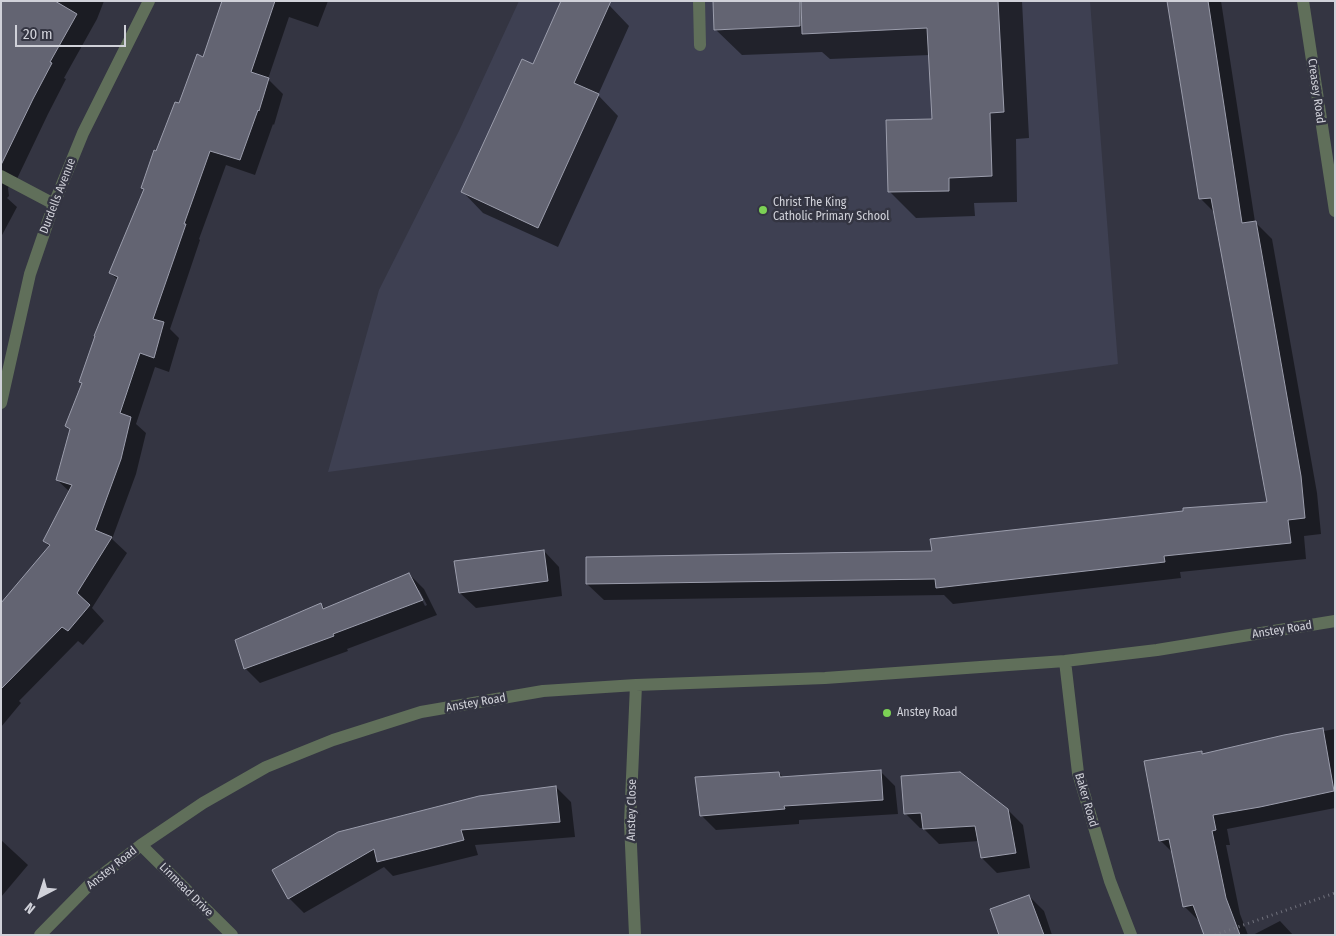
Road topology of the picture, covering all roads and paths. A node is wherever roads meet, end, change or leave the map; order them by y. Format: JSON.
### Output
{"nodes":[{"id":1,"x":149,"y":1,"type":"edge"},
{"id":2,"x":699,"y":1,"type":"edge"},
{"id":3,"x":1303,"y":1,"type":"edge"},
{"id":4,"x":700,"y":45,"type":"dead end"},
{"id":5,"x":1,"y":176,"type":"edge"},
{"id":6,"x":54,"y":204,"type":"junction"},
{"id":7,"x":1335,"y":211,"type":"edge"},
{"id":8,"x":1,"y":403,"type":"edge"},
{"id":9,"x":1335,"y":621,"type":"edge"},
{"id":10,"x":1065,"y":661,"type":"junction"},
{"id":11,"x":636,"y":685,"type":"junction"},
{"id":12,"x":141,"y":845,"type":"junction"},
{"id":13,"x":1335,"y":893,"type":"edge"},
{"id":14,"x":40,"y":935,"type":"edge"},
{"id":15,"x":232,"y":935,"type":"edge"},
{"id":16,"x":635,"y":935,"type":"edge"},
{"id":17,"x":1131,"y":935,"type":"edge"},
{"id":18,"x":1215,"y":935,"type":"edge"}],
"edges":[{"from":1,"to":6,"type":"street","name":"Durdells Avenue"},
{"from":2,"to":4,"type":"street"},
{"from":3,"to":7,"type":"street","name":"Creasey Road"},
{"from":5,"to":6,"type":"street"},
{"from":6,"to":8,"type":"street","name":"Durdells Avenue"},
{"from":9,"to":10,"type":"street","name":"Anstey Road"},
{"from":10,"to":11,"type":"street","name":"Anstey Road"},
{"from":10,"to":17,"type":"street","name":"Baker Road"},
{"from":11,"to":12,"type":"street","name":"Anstey Road"},
{"from":11,"to":16,"type":"street","name":"Anstey Close"},
{"from":12,"to":14,"type":"street","name":"Anstey Road"},
{"from":12,"to":15,"type":"street","name":"Linmead Drive"},
{"from":13,"to":18,"type":"path"}]}
